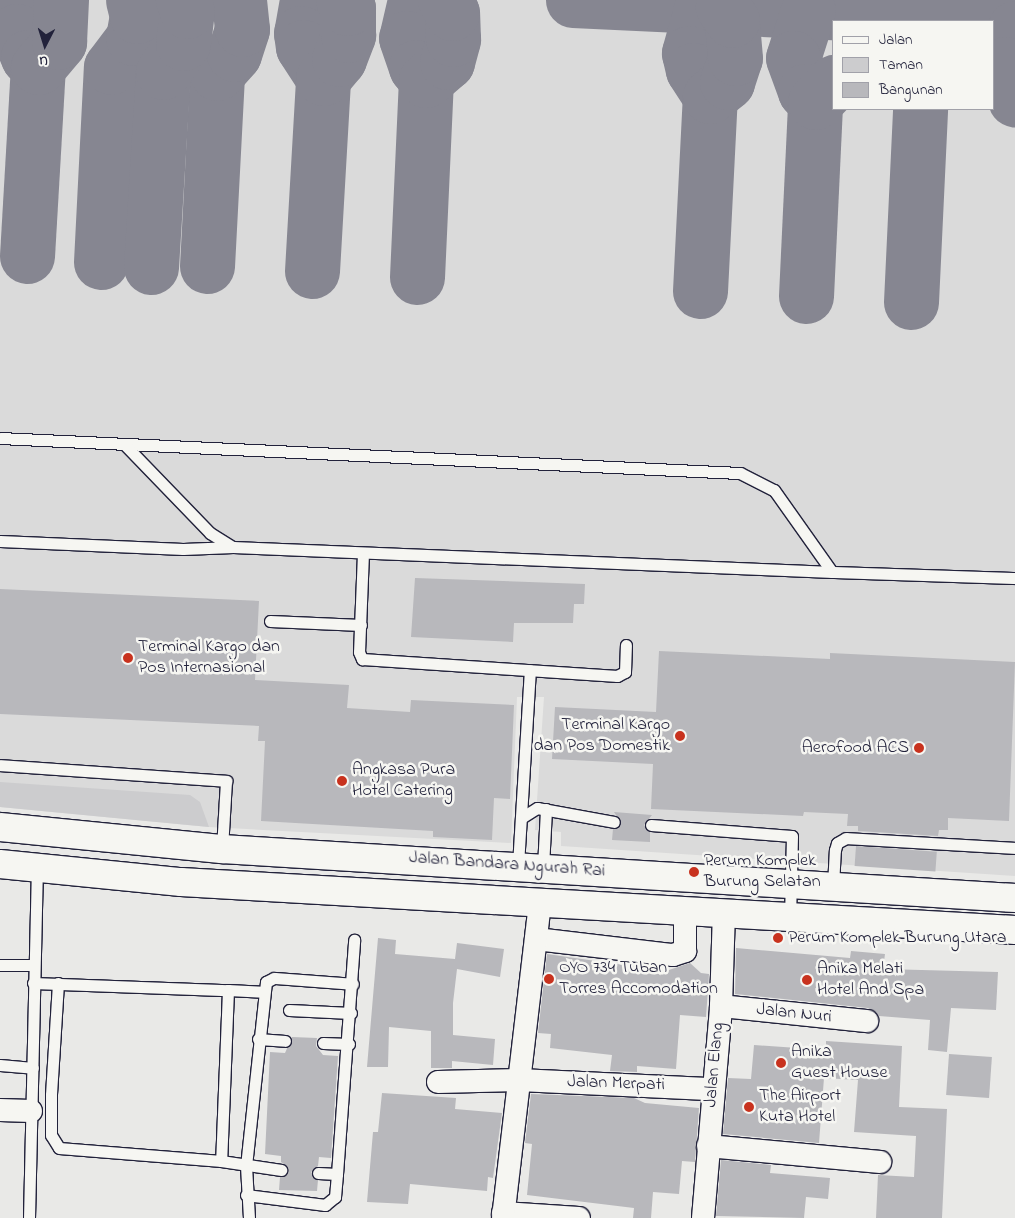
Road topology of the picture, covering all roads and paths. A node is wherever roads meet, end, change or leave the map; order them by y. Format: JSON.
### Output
{"nodes":[{"id":1,"x":0,"y":438,"type":"edge"},
{"id":2,"x":126,"y":446,"type":"junction"},
{"id":3,"x":0,"y":541,"type":"edge"},
{"id":4,"x":233,"y":546,"type":"junction"},
{"id":5,"x":363,"y":553,"type":"junction"},
{"id":6,"x":832,"y":572,"type":"junction"},
{"id":7,"x":1015,"y":578,"type":"edge"},
{"id":8,"x":270,"y":621,"type":"dead end"},
{"id":9,"x":360,"y":625,"type":"junction"},
{"id":10,"x":626,"y":645,"type":"dead end"},
{"id":11,"x":530,"y":670,"type":"junction"},
{"id":12,"x":0,"y":765,"type":"edge"},
{"id":13,"x":546,"y":809,"type":"junction"},
{"id":14,"x":522,"y":818,"type":"junction"},
{"id":15,"x":614,"y":822,"type":"dead end"},
{"id":16,"x":651,"y":825,"type":"dead end"},
{"id":17,"x":0,"y":827,"type":"edge"},
{"id":18,"x":1015,"y":848,"type":"edge"},
{"id":19,"x":222,"y":850,"type":"junction"},
{"id":20,"x":0,"y":864,"type":"edge"},
{"id":21,"x":531,"y":866,"type":"junction"},
{"id":22,"x":37,"y":869,"type":"junction"},
{"id":23,"x":791,"y":883,"type":"junction"},
{"id":24,"x":833,"y":886,"type":"junction"},
{"id":25,"x":1015,"y":898,"type":"edge"},
{"id":26,"x":540,"y":901,"type":"junction"},
{"id":27,"x":685,"y":910,"type":"junction"},
{"id":28,"x":790,"y":916,"type":"junction"},
{"id":29,"x":723,"y":922,"type":"junction"},
{"id":30,"x":1015,"y":930,"type":"edge"},
{"id":31,"x":536,"y":939,"type":"junction"},
{"id":32,"x":354,"y":940,"type":"dead end"},
{"id":33,"x":685,"y":951,"type":"junction"},
{"id":34,"x":0,"y":965,"type":"edge"},
{"id":35,"x":34,"y":965,"type":"junction"},
{"id":36,"x":33,"y":983,"type":"junction"},
{"id":37,"x":58,"y":983,"type":"junction"},
{"id":38,"x":353,"y":984,"type":"junction"},
{"id":39,"x":228,"y":990,"type":"junction"},
{"id":40,"x":262,"y":992,"type":"junction"},
{"id":41,"x":721,"y":1006,"type":"junction"},
{"id":42,"x":289,"y":1010,"type":"dead end"},
{"id":43,"x":351,"y":1014,"type":"junction"},
{"id":44,"x":867,"y":1021,"type":"dead end"},
{"id":45,"x":258,"y":1039,"type":"junction"},
{"id":46,"x":285,"y":1041,"type":"dead end"},
{"id":47,"x":323,"y":1043,"type":"dead end"},
{"id":48,"x":349,"y":1044,"type":"junction"},
{"id":49,"x":0,"y":1065,"type":"edge"},
{"id":50,"x":33,"y":1068,"type":"junction"},
{"id":51,"x":519,"y":1080,"type":"junction"},
{"id":52,"x":438,"y":1082,"type":"dead end"},
{"id":53,"x":713,"y":1088,"type":"junction"},
{"id":54,"x":0,"y":1110,"type":"edge"},
{"id":55,"x":31,"y":1111,"type":"junction"},
{"id":56,"x":708,"y":1146,"type":"junction"},
{"id":57,"x":221,"y":1161,"type":"junction"},
{"id":58,"x":880,"y":1162,"type":"dead end"},
{"id":59,"x":246,"y":1166,"type":"junction"},
{"id":60,"x":281,"y":1170,"type":"dead end"},
{"id":61,"x":318,"y":1173,"type":"dead end"},
{"id":62,"x":338,"y":1174,"type":"junction"},
{"id":63,"x":246,"y":1195,"type":"junction"},
{"id":64,"x":503,"y":1216,"type":"edge"},
{"id":65,"x":29,"y":1218,"type":"edge"},
{"id":66,"x":248,"y":1218,"type":"edge"},
{"id":67,"x":579,"y":1218,"type":"edge"},
{"id":68,"x":703,"y":1218,"type":"edge"}],
"edges":[{"from":1,"to":2,"type":"lane"},
{"from":2,"to":4,"type":"lane"},
{"from":2,"to":6,"type":"lane"},
{"from":3,"to":4,"type":"lane"},
{"from":4,"to":5,"type":"lane"},
{"from":5,"to":6,"type":"lane"},
{"from":5,"to":9,"type":"lane"},
{"from":6,"to":7,"type":"lane"},
{"from":8,"to":9,"type":"lane"},
{"from":9,"to":11,"type":"lane"},
{"from":10,"to":11,"type":"lane"},
{"from":11,"to":14,"type":"lane"},
{"from":12,"to":19,"type":"lane"},
{"from":13,"to":14,"type":"lane"},
{"from":13,"to":15,"type":"lane"},
{"from":13,"to":21,"type":"lane"},
{"from":14,"to":21,"type":"lane"},
{"from":16,"to":23,"type":"lane"},
{"from":17,"to":19,"type":"street","name":"Jalan Bandara Ngurah Rai"},
{"from":18,"to":24,"type":"lane"},
{"from":19,"to":21,"type":"street","name":"Jalan Bandara Ngurah Rai"},
{"from":20,"to":22,"type":"street","name":"Jalan Bandara Ngurah Rai"},
{"from":21,"to":23,"type":"street","name":"Jalan Bandara Ngurah Rai"},
{"from":22,"to":26,"type":"street","name":"Jalan Bandara Ngurah Rai"},
{"from":22,"to":35,"type":"lane"},
{"from":23,"to":24,"type":"street","name":"Jalan Bandara Ngurah Rai"},
{"from":23,"to":28,"type":"lane"},
{"from":24,"to":25,"type":"street","name":"Jalan Bandara Ngurah Rai"},
{"from":26,"to":27,"type":"street","name":"Jalan Bandara Ngurah Rai"},
{"from":26,"to":31,"type":"street"},
{"from":27,"to":29,"type":"street","name":"Jalan Bandara Ngurah Rai"},
{"from":27,"to":33,"type":"street"},
{"from":28,"to":29,"type":"street","name":"Jalan Bandara Ngurah Rai"},
{"from":28,"to":30,"type":"street","name":"Jalan Bandara Ngurah Rai"},
{"from":29,"to":33,"type":"street"},
{"from":29,"to":41,"type":"street","name":"Jalan Elang"},
{"from":31,"to":33,"type":"street"},
{"from":31,"to":51,"type":"street"},
{"from":32,"to":38,"type":"lane"},
{"from":34,"to":35,"type":"lane"},
{"from":35,"to":36,"type":"lane"},
{"from":36,"to":37,"type":"lane"},
{"from":36,"to":50,"type":"lane"},
{"from":37,"to":39,"type":"lane"},
{"from":37,"to":57,"type":"lane"},
{"from":38,"to":40,"type":"lane"},
{"from":38,"to":43,"type":"lane"},
{"from":39,"to":40,"type":"lane"},
{"from":39,"to":57,"type":"lane"},
{"from":40,"to":45,"type":"lane"},
{"from":41,"to":44,"type":"street","name":"Jalan Nuri"},
{"from":41,"to":53,"type":"street","name":"Jalan Elang"},
{"from":42,"to":43,"type":"lane"},
{"from":43,"to":48,"type":"lane"},
{"from":45,"to":46,"type":"lane"},
{"from":45,"to":59,"type":"lane"},
{"from":47,"to":48,"type":"lane"},
{"from":48,"to":62,"type":"lane"},
{"from":49,"to":50,"type":"lane"},
{"from":50,"to":55,"type":"lane"},
{"from":51,"to":52,"type":"street","name":"Jalan Merpati"},
{"from":51,"to":53,"type":"street","name":"Jalan Merpati"},
{"from":51,"to":64,"type":"street"},
{"from":53,"to":56,"type":"street","name":"Jalan Elang"},
{"from":54,"to":55,"type":"street"},
{"from":55,"to":65,"type":"lane"},
{"from":56,"to":58,"type":"street"},
{"from":56,"to":68,"type":"street","name":"Jalan Elang"},
{"from":57,"to":59,"type":"lane"},
{"from":59,"to":60,"type":"lane"},
{"from":59,"to":63,"type":"lane"},
{"from":61,"to":62,"type":"lane"},
{"from":62,"to":63,"type":"lane"},
{"from":63,"to":66,"type":"lane"},
{"from":64,"to":67,"type":"street"}]}
